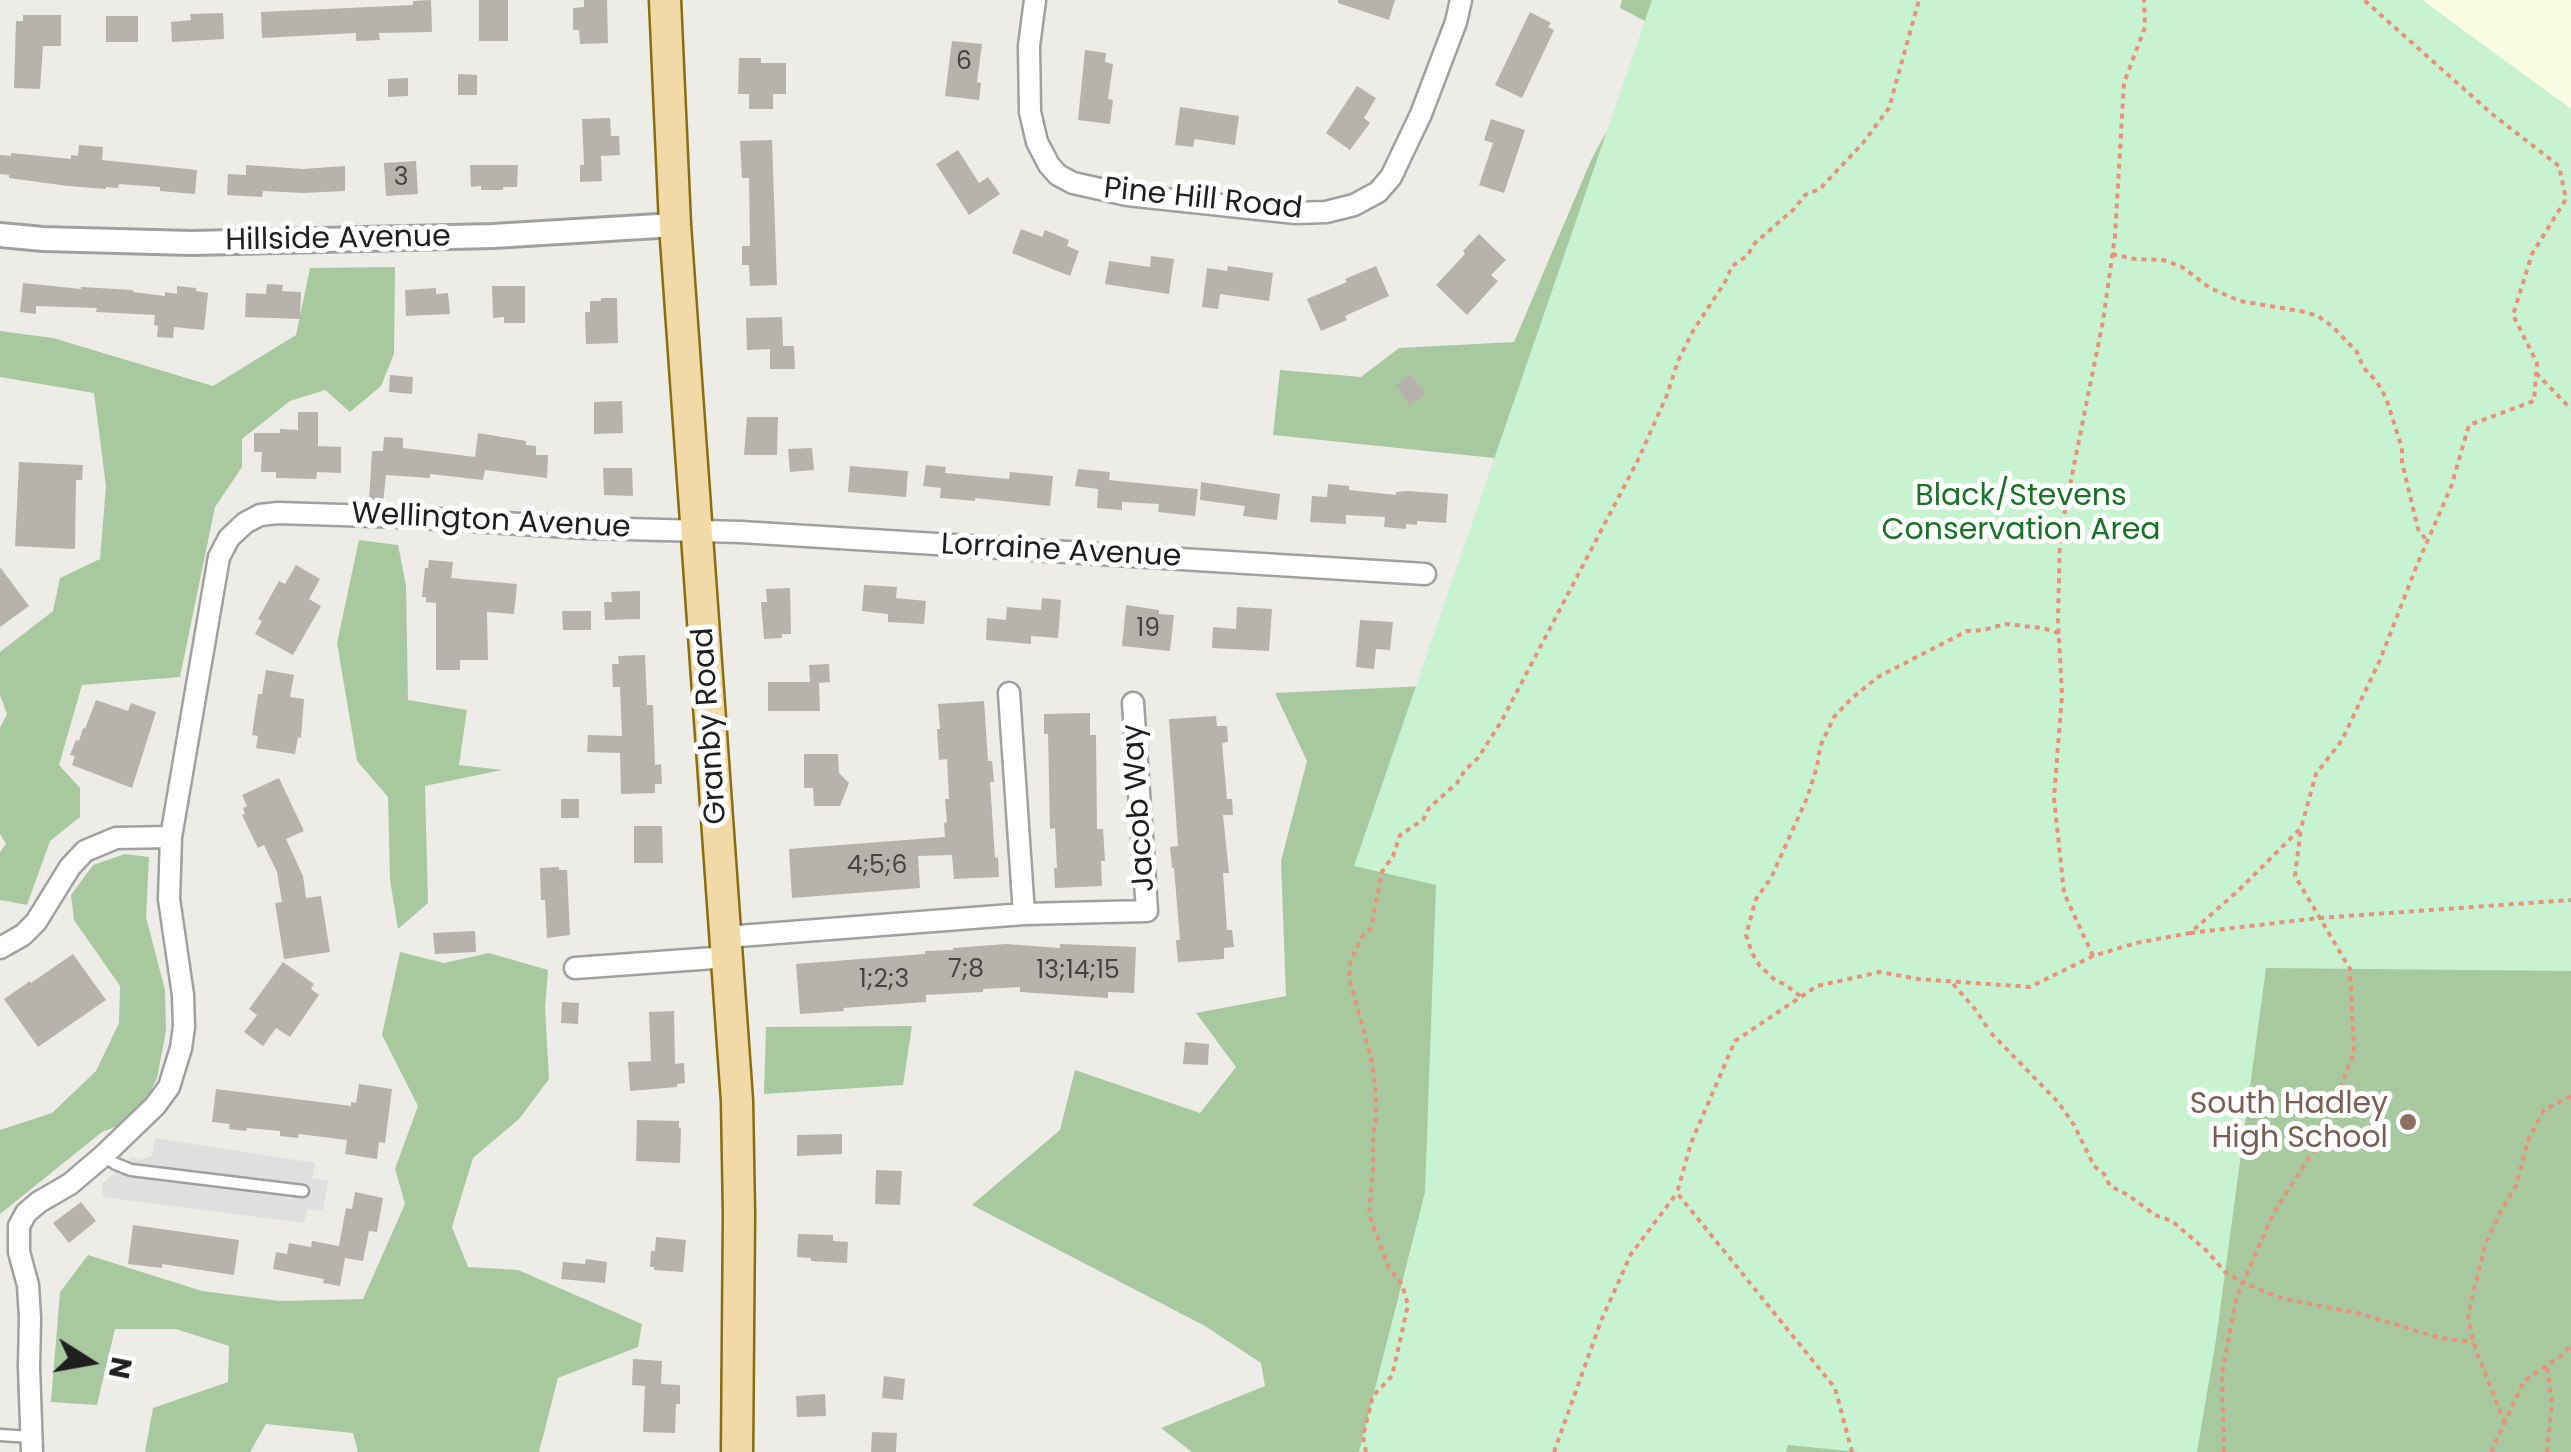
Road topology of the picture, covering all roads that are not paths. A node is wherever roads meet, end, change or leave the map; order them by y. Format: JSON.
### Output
{"nodes":[{"id":1,"x":665,"y":0,"type":"edge"},
{"id":2,"x":1036,"y":0,"type":"edge"},
{"id":3,"x":1461,"y":0,"type":"edge"},
{"id":4,"x":675,"y":225,"type":"junction"},
{"id":5,"x":0,"y":235,"type":"edge"},
{"id":6,"x":697,"y":531,"type":"junction"},
{"id":7,"x":1425,"y":574,"type":"dead end"},
{"id":8,"x":1010,"y":693,"type":"dead end"},
{"id":9,"x":1133,"y":703,"type":"dead end"},
{"id":10,"x":171,"y":838,"type":"junction"},
{"id":11,"x":1024,"y":914,"type":"junction"},
{"id":12,"x":727,"y":947,"type":"junction"},
{"id":13,"x":0,"y":948,"type":"edge"},
{"id":14,"x":575,"y":968,"type":"dead end"},
{"id":15,"x":103,"y":1156,"type":"junction"},
{"id":16,"x":303,"y":1191,"type":"dead end"},
{"id":17,"x":9,"y":1238,"type":"edge"},
{"id":18,"x":0,"y":1435,"type":"edge"},
{"id":19,"x":32,"y":1444,"type":"edge"},
{"id":20,"x":737,"y":1452,"type":"edge"}],
"edges":[{"from":1,"to":4,"type":"main road","name":"Granby Road"},
{"from":2,"to":3,"type":"street","name":"Pine Hill Road"},
{"from":4,"to":5,"type":"street","name":"Hillside Avenue"},
{"from":4,"to":6,"type":"main road","name":"Granby Road"},
{"from":6,"to":7,"type":"street","name":"Lorraine Avenue"},
{"from":6,"to":10,"type":"street","name":"Wellington Avenue"},
{"from":6,"to":12,"type":"main road","name":"Granby Road"},
{"from":8,"to":11,"type":"street"},
{"from":9,"to":11,"type":"street","name":"Jacob Way"},
{"from":10,"to":13,"type":"street"},
{"from":10,"to":15,"type":"street"},
{"from":11,"to":12,"type":"street","name":"Jacob Way"},
{"from":12,"to":14,"type":"street","name":"Jacob Way"},
{"from":12,"to":20,"type":"main road","name":"Granby Road"},
{"from":15,"to":16,"type":"lane"},
{"from":15,"to":17,"type":"street"},
{"from":17,"to":19,"type":"street"},
{"from":18,"to":19,"type":"lane"}]}
